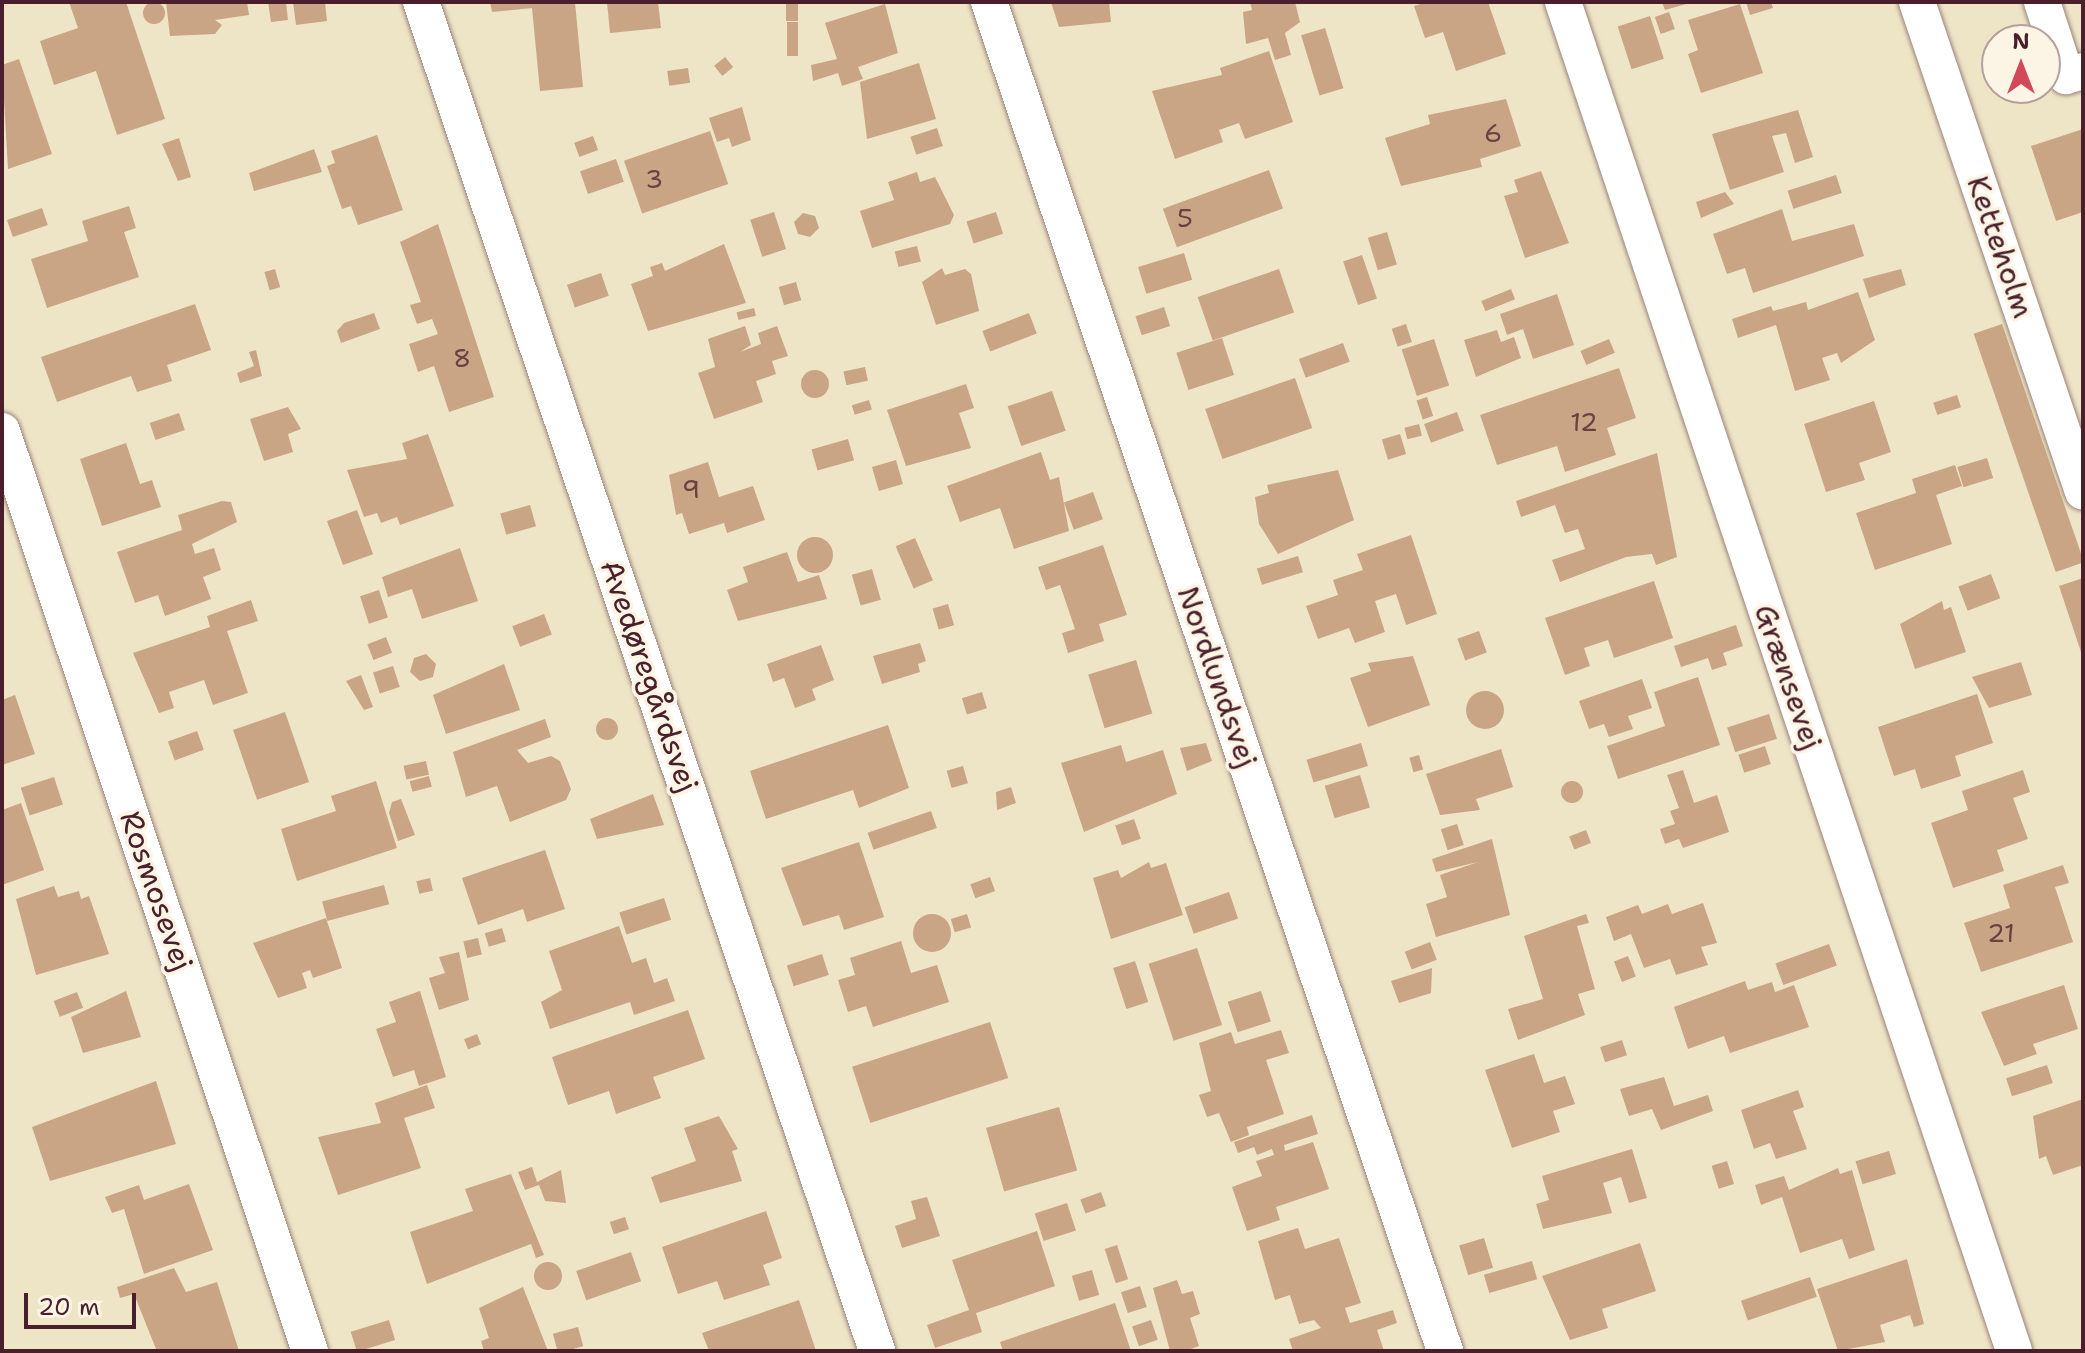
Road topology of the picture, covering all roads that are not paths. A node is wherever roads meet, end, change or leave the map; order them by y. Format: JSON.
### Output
{"nodes":[{"id":1,"x":421,"y":2,"type":"edge"},
{"id":2,"x":989,"y":2,"type":"edge"},
{"id":3,"x":1563,"y":2,"type":"edge"},
{"id":4,"x":1917,"y":2,"type":"edge"},
{"id":5,"x":2042,"y":2,"type":"edge"},
{"id":6,"x":2083,"y":71,"type":"edge"},
{"id":7,"x":2,"y":431,"type":"edge"},
{"id":8,"x":2083,"y":492,"type":"edge"},
{"id":9,"x":310,"y":1351,"type":"edge"},
{"id":10,"x":877,"y":1351,"type":"edge"},
{"id":11,"x":1445,"y":1351,"type":"edge"},
{"id":12,"x":2014,"y":1351,"type":"edge"}],
"edges":[{"from":1,"to":10,"type":"street","name":"Avedøregårdsvej"},
{"from":2,"to":11,"type":"street","name":"Nordlundsvej"},
{"from":3,"to":12,"type":"street","name":"Grænsevej"},
{"from":4,"to":8,"type":"street","name":"Ketteholm"},
{"from":5,"to":6,"type":"street"},
{"from":7,"to":9,"type":"street","name":"Rosmosevej"}]}
